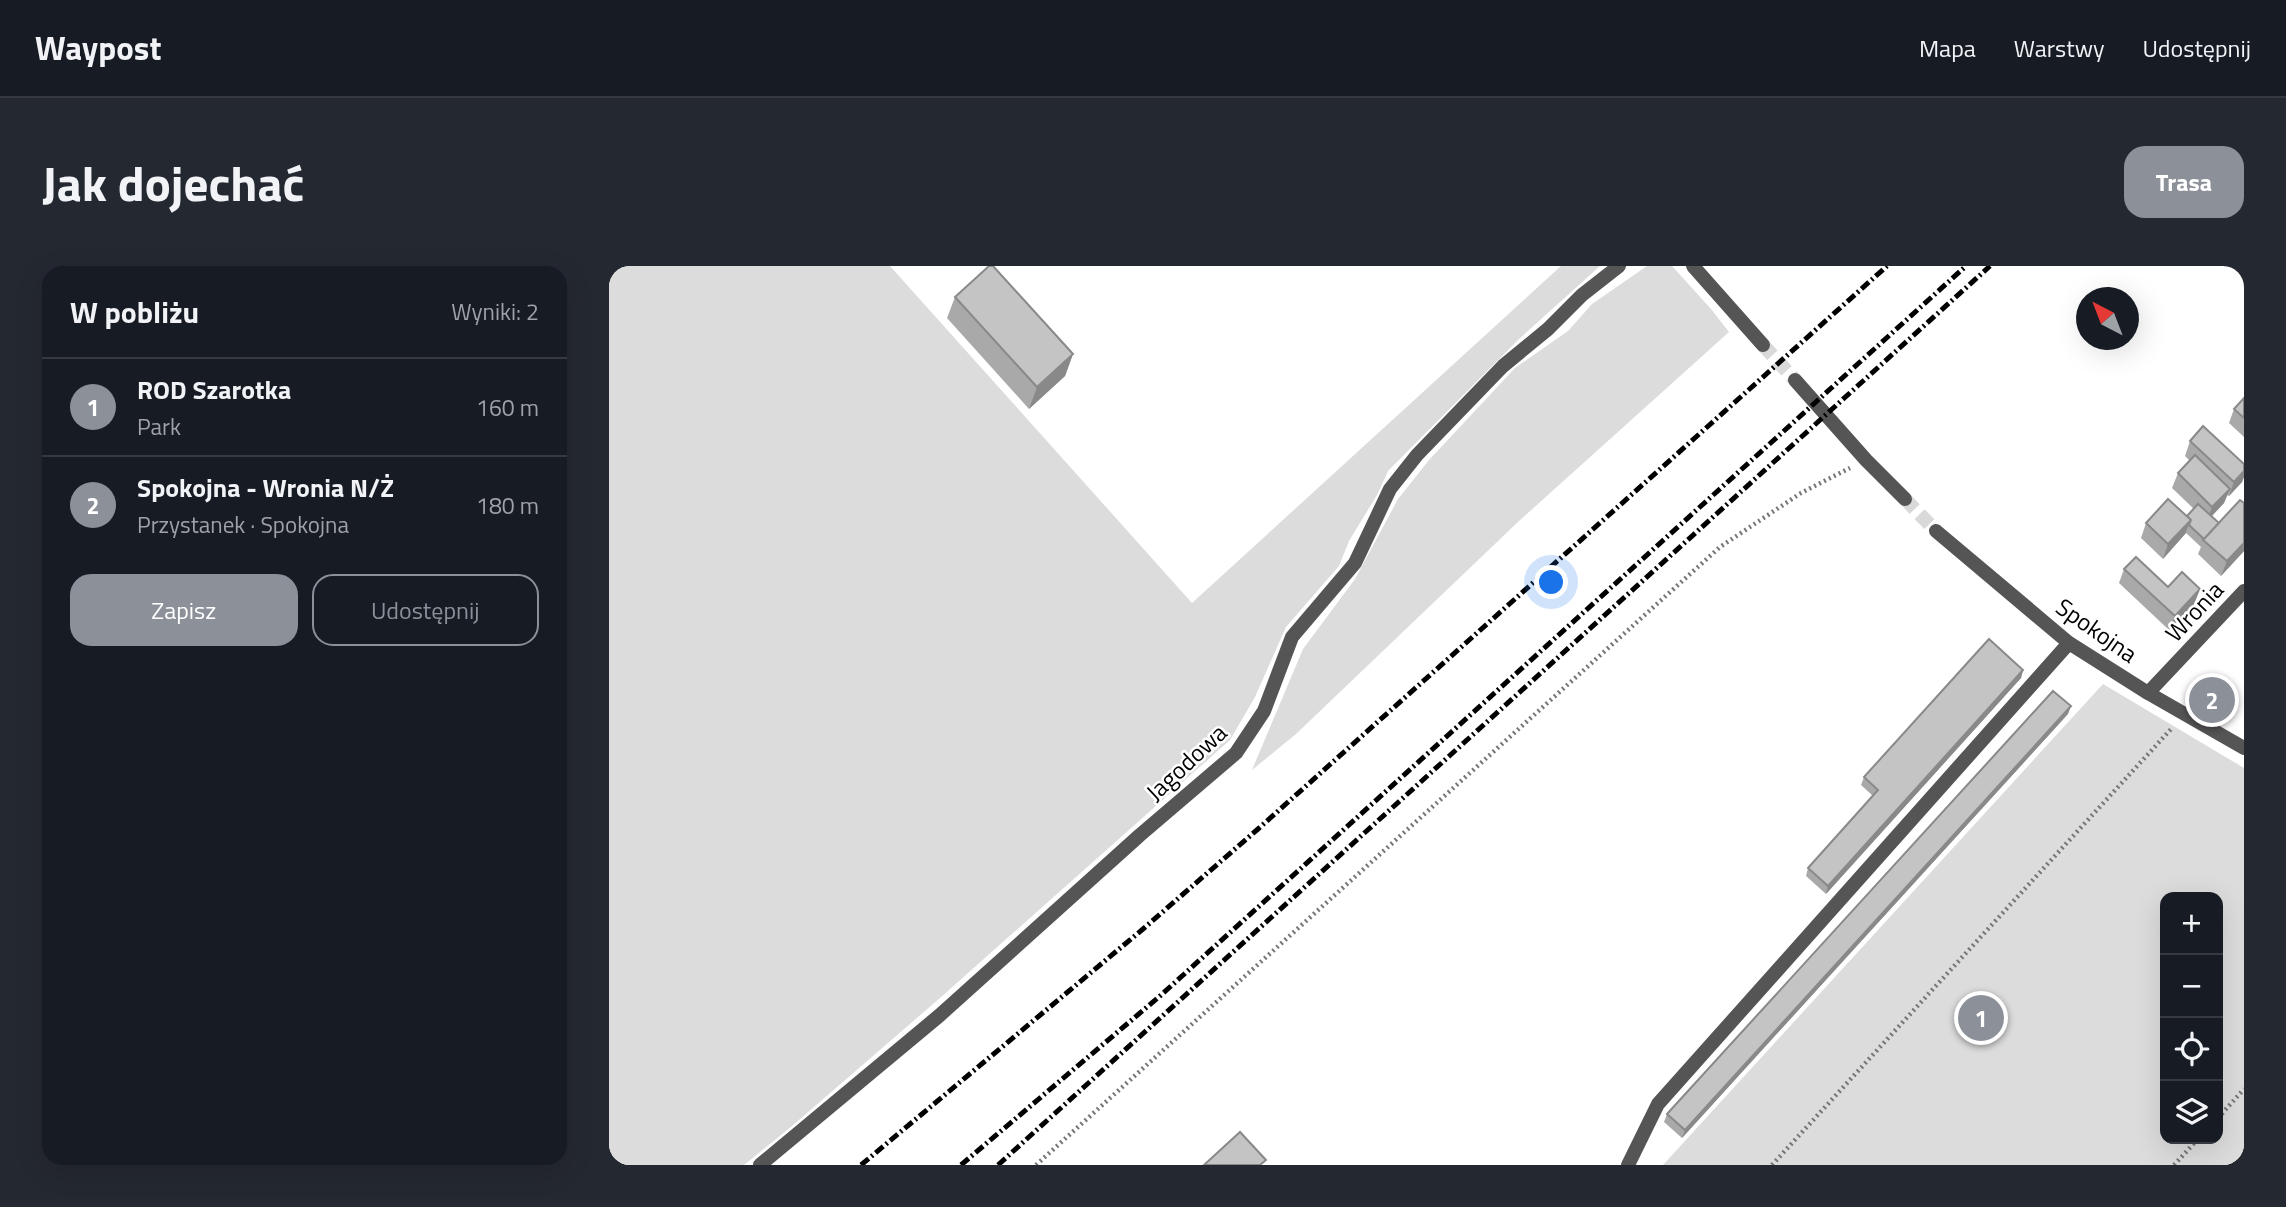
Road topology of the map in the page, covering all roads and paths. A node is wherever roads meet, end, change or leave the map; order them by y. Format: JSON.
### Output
{"nodes":[{"id":1,"x":1619,"y":266,"type":"edge"},
{"id":2,"x":1693,"y":266,"type":"edge"},
{"id":3,"x":1763,"y":345,"type":"tunnel mouth"},
{"id":4,"x":1795,"y":380,"type":"tunnel mouth"},
{"id":5,"x":1866,"y":460,"type":"junction"},
{"id":6,"x":1905,"y":499,"type":"tunnel mouth"},
{"id":7,"x":1936,"y":531,"type":"tunnel mouth"},
{"id":8,"x":2244,"y":591,"type":"edge"},
{"id":9,"x":2069,"y":643,"type":"junction"},
{"id":10,"x":2148,"y":693,"type":"junction"},
{"id":11,"x":2184,"y":714,"type":"junction"},
{"id":12,"x":2244,"y":748,"type":"edge"},
{"id":13,"x":2244,"y":1089,"type":"edge"},
{"id":14,"x":2223,"y":1112,"type":"edge"},
{"id":15,"x":2194,"y":1144,"type":"edge"},
{"id":16,"x":760,"y":1165,"type":"edge"},
{"id":17,"x":1036,"y":1165,"type":"edge"},
{"id":18,"x":1628,"y":1165,"type":"edge"},
{"id":19,"x":1772,"y":1165,"type":"edge"},
{"id":20,"x":2174,"y":1165,"type":"edge"}],
"edges":[{"from":1,"to":16,"type":"street","name":"Jagodowa"},
{"from":2,"to":3,"type":"street"},
{"from":4,"to":5,"type":"street"},
{"from":5,"to":6,"type":"street"},
{"from":5,"to":17,"type":"path"},
{"from":7,"to":9,"type":"street","name":"Spokojna"},
{"from":8,"to":10,"type":"street","name":"Wronia"},
{"from":9,"to":10,"type":"street","name":"Spokojna"},
{"from":9,"to":18,"type":"street"},
{"from":10,"to":11,"type":"street","name":"Spokojna"},
{"from":11,"to":12,"type":"street","name":"Spokojna"},
{"from":11,"to":19,"type":"path"},
{"from":13,"to":14,"type":"path"},
{"from":15,"to":20,"type":"path"}]}
